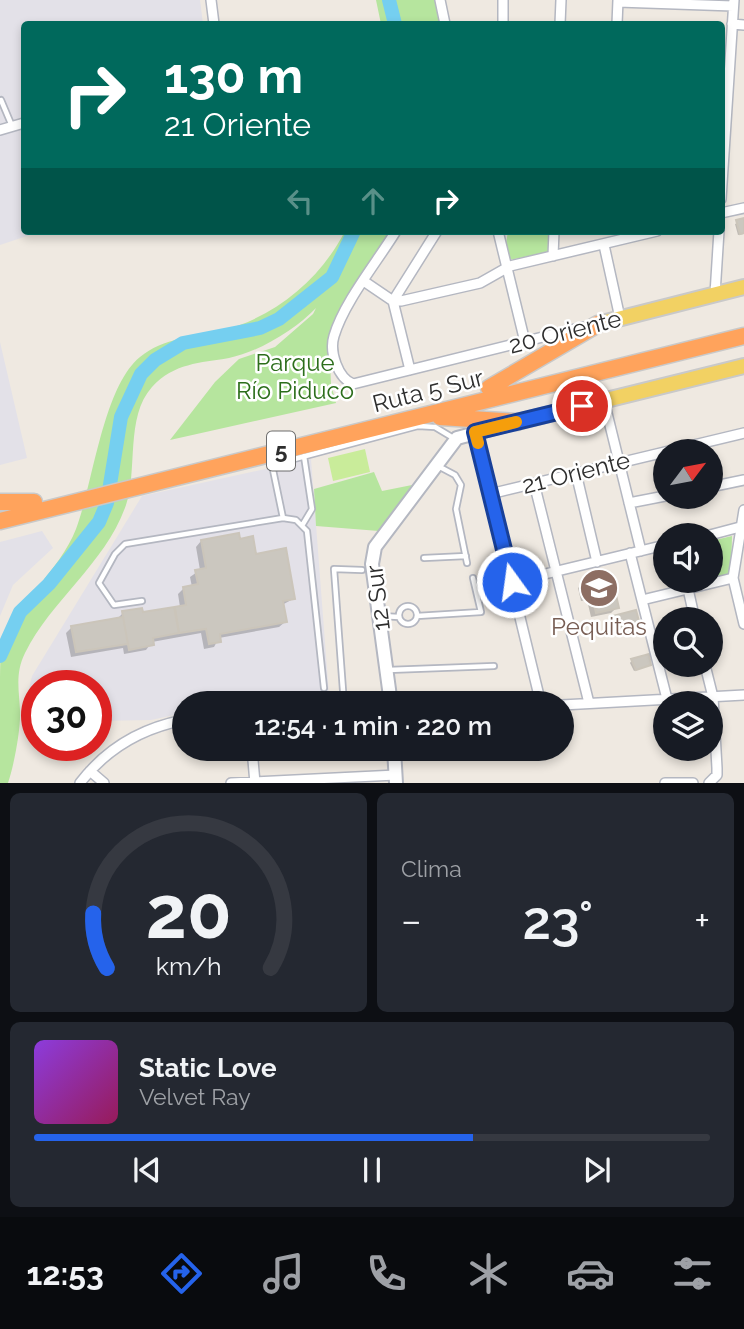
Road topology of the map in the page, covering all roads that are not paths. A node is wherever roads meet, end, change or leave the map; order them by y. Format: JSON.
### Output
{"nodes":[{"id":1,"x":211,"y":0,"type":"edge"},
{"id":2,"x":440,"y":0,"type":"edge"},
{"id":3,"x":503,"y":0,"type":"edge"},
{"id":4,"x":561,"y":0,"type":"edge"},
{"id":5,"x":618,"y":1,"type":"edge"},
{"id":6,"x":734,"y":3,"type":"edge"},
{"id":7,"x":214,"y":21,"type":"edge"},
{"id":8,"x":444,"y":21,"type":"edge"},
{"id":9,"x":502,"y":21,"type":"edge"},
{"id":10,"x":560,"y":21,"type":"edge"},
{"id":11,"x":617,"y":21,"type":"edge"},
{"id":12,"x":732,"y":24,"type":"junction"},
{"id":13,"x":744,"y":25,"type":"edge"},
{"id":14,"x":726,"y":53,"type":"edge"},
{"id":15,"x":725,"y":79,"type":"edge"},
{"id":16,"x":1,"y":100,"type":"edge"},
{"id":17,"x":21,"y":124,"type":"edge"},
{"id":18,"x":12,"y":127,"type":"junction"},
{"id":19,"x":0,"y":130,"type":"edge"},
{"id":20,"x":744,"y":208,"type":"edge"},
{"id":21,"x":725,"y":213,"type":"edge"},
{"id":22,"x":394,"y":235,"type":"edge"},
{"id":23,"x":434,"y":235,"type":"edge"},
{"id":24,"x":499,"y":235,"type":"edge"},
{"id":25,"x":554,"y":235,"type":"edge"},
{"id":26,"x":642,"y":235,"type":"edge"},
{"id":27,"x":719,"y":235,"type":"edge"},
{"id":28,"x":604,"y":245,"type":"junction"},
{"id":29,"x":553,"y":256,"type":"junction"},
{"id":30,"x":506,"y":267,"type":"junction"},
{"id":31,"x":365,"y":282,"type":"junction"},
{"id":32,"x":744,"y":287,"type":"edge"},
{"id":33,"x":715,"y":295,"type":"junction"},
{"id":34,"x":393,"y":301,"type":"junction"},
{"id":35,"x":620,"y":318,"type":"junction"},
{"id":36,"x":598,"y":324,"type":"junction"},
{"id":37,"x":744,"y":325,"type":"edge"},
{"id":38,"x":744,"y":336,"type":"edge"},
{"id":39,"x":525,"y":342,"type":"junction"},
{"id":40,"x":744,"y":366,"type":"edge"},
{"id":41,"x":410,"y":370,"type":"junction"},
{"id":42,"x":489,"y":388,"type":"junction"},
{"id":43,"x":604,"y":401,"type":"junction"},
{"id":44,"x":416,"y":417,"type":"junction"},
{"id":45,"x":517,"y":422,"type":"junction"},
{"id":46,"x":475,"y":432,"type":"junction"},
{"id":47,"x":744,"y":433,"type":"edge"},
{"id":48,"x":456,"y":439,"type":"junction"},
{"id":49,"x":304,"y":456,"type":"junction"},
{"id":50,"x":271,"y":459,"type":"junction"},
{"id":51,"x":619,"y":462,"type":"junction"},
{"id":52,"x":436,"y":465,"type":"junction"},
{"id":53,"x":576,"y":473,"type":"junction"},
{"id":54,"x":147,"y":479,"type":"junction"},
{"id":55,"x":744,"y":480,"type":"edge"},
{"id":56,"x":534,"y":483,"type":"junction"},
{"id":57,"x":723,"y":484,"type":"edge"},
{"id":58,"x":490,"y":494,"type":"junction"},
{"id":59,"x":74,"y":497,"type":"junction"},
{"id":60,"x":653,"y":498,"type":"edge"},
{"id":61,"x":0,"y":502,"type":"edge"},
{"id":62,"x":34,"y":502,"type":"junction"},
{"id":63,"x":629,"y":503,"type":"junction"},
{"id":64,"x":0,"y":510,"type":"edge"},
{"id":65,"x":744,"y":510,"type":"edge"},
{"id":66,"x":283,"y":519,"type":"junction"},
{"id":67,"x":0,"y":521,"type":"edge"},
{"id":68,"x":303,"y":524,"type":"junction"},
{"id":69,"x":740,"y":527,"type":"junction"},
{"id":70,"x":723,"y":532,"type":"edge"},
{"id":71,"x":653,"y":548,"type":"edge"},
{"id":72,"x":641,"y":551,"type":"junction"},
{"id":73,"x":630,"y":554,"type":"junction"},
{"id":74,"x":466,"y":555,"type":"junction"},
{"id":75,"x":424,"y":558,"type":"dead end"},
{"id":76,"x":597,"y":562,"type":"junction"},
{"id":77,"x":467,"y":563,"type":"dead end"},
{"id":78,"x":362,"y":570,"type":"dead end"},
{"id":79,"x":556,"y":571,"type":"junction"},
{"id":80,"x":473,"y":578,"type":"dead end"},
{"id":81,"x":733,"y":578,"type":"junction"},
{"id":82,"x":723,"y":580,"type":"edge"},
{"id":83,"x":512,"y":582,"type":"junction"},
{"id":84,"x":671,"y":593,"type":"edge"},
{"id":85,"x":642,"y":600,"type":"junction"},
{"id":86,"x":142,"y":601,"type":"dead end"},
{"id":87,"x":741,"y":604,"type":"edge"},
{"id":88,"x":380,"y":616,"type":"junction"},
{"id":89,"x":417,"y":616,"type":"junction"},
{"id":90,"x":399,"y":617,"type":"junction"},
{"id":91,"x":744,"y":624,"type":"edge"},
{"id":92,"x":495,"y":666,"type":"dead end"},
{"id":93,"x":387,"y":671,"type":"junction"},
{"id":94,"x":324,"y":688,"type":"dead end"},
{"id":95,"x":343,"y":691,"type":"edge"},
{"id":96,"x":389,"y":691,"type":"edge"},
{"id":97,"x":538,"y":691,"type":"edge"},
{"id":98,"x":665,"y":691,"type":"edge"},
{"id":99,"x":744,"y":695,"type":"edge"},
{"id":100,"x":723,"y":696,"type":"edge"},
{"id":101,"x":653,"y":700,"type":"edge"},
{"id":102,"x":589,"y":704,"type":"junction"},
{"id":103,"x":574,"y":705,"type":"edge"},
{"id":104,"x":172,"y":723,"type":"edge"},
{"id":105,"x":253,"y":761,"type":"edge"},
{"id":106,"x":395,"y":761,"type":"edge"},
{"id":107,"x":716,"y":761,"type":"edge"},
{"id":108,"x":90,"y":771,"type":"junction"},
{"id":109,"x":396,"y":779,"type":"edge"},
{"id":110,"x":255,"y":782,"type":"edge"},
{"id":111,"x":80,"y":783,"type":"edge"},
{"id":112,"x":104,"y":783,"type":"edge"},
{"id":113,"x":231,"y":783,"type":"edge"},
{"id":114,"x":665,"y":783,"type":"edge"},
{"id":115,"x":693,"y":783,"type":"edge"},
{"id":116,"x":709,"y":783,"type":"edge"}],
"edges":[{"from":1,"to":7,"type":"street"},
{"from":2,"to":8,"type":"street"},
{"from":3,"to":9,"type":"street"},
{"from":4,"to":10,"type":"street"},
{"from":5,"to":6,"type":"street"},
{"from":5,"to":11,"type":"street"},
{"from":6,"to":12,"type":"street"},
{"from":12,"to":13,"type":"street"},
{"from":12,"to":14,"type":"street"},
{"from":14,"to":15,"type":"street"},
{"from":16,"to":18,"type":"lane"},
{"from":17,"to":18,"type":"street"},
{"from":18,"to":19,"type":"street"},
{"from":20,"to":21,"type":"street"},
{"from":22,"to":31,"type":"street"},
{"from":23,"to":34,"type":"street"},
{"from":24,"to":30,"type":"street"},
{"from":25,"to":29,"type":"street"},
{"from":26,"to":28,"type":"street"},
{"from":27,"to":33,"type":"street"},
{"from":28,"to":29,"type":"street"},
{"from":28,"to":35,"type":"street"},
{"from":29,"to":30,"type":"street"},
{"from":30,"to":34,"type":"street"},
{"from":30,"to":39,"type":"street"},
{"from":31,"to":34,"type":"street"},
{"from":31,"to":41,"type":"street","name":"20 Oriente"},
{"from":32,"to":33,"type":"main road","name":"20 Oriente"},
{"from":33,"to":35,"type":"main road","name":"20 Oriente"},
{"from":34,"to":41,"type":"street"},
{"from":35,"to":36,"type":"main road","name":"20 Oriente"},
{"from":36,"to":39,"type":"street","name":"20 Oriente"},
{"from":36,"to":42,"type":"highway"},
{"from":37,"to":42,"type":"highway","name":"Ruta 5 Sur","number":"5"},
{"from":38,"to":44,"type":"highway","name":"Ruta 5 Sur","number":"5"},
{"from":39,"to":41,"type":"street","name":"20 Oriente"},
{"from":40,"to":43,"type":"main road"},
{"from":42,"to":54,"type":"highway","name":"Ruta 5 Sur","number":"5"},
{"from":43,"to":45,"type":"main road"},
{"from":43,"to":51,"type":"street"},
{"from":44,"to":45,"type":"highway"},
{"from":44,"to":50,"type":"highway","name":"Ruta 5 Sur","number":"5"},
{"from":45,"to":46,"type":"street"},
{"from":46,"to":48,"type":"street"},
{"from":46,"to":58,"type":"street"},
{"from":47,"to":51,"type":"street","name":"21 Oriente"},
{"from":48,"to":49,"type":"lane"},
{"from":48,"to":52,"type":"street"},
{"from":49,"to":50,"type":"lane"},
{"from":49,"to":68,"type":"lane"},
{"from":50,"to":54,"type":"highway","name":"Ruta 5 Sur","number":"5"},
{"from":50,"to":66,"type":"lane"},
{"from":51,"to":53,"type":"street","name":"21 Oriente"},
{"from":51,"to":63,"type":"street"},
{"from":52,"to":74,"type":"lane"},
{"from":52,"to":88,"type":"street","name":"12 Sur"},
{"from":53,"to":56,"type":"street","name":"21 Oriente"},
{"from":53,"to":76,"type":"street"},
{"from":54,"to":59,"type":"highway","name":"Ruta 5 Sur","number":"5"},
{"from":55,"to":57,"type":"street"},
{"from":56,"to":58,"type":"street","name":"21 Oriente"},
{"from":56,"to":79,"type":"street"},
{"from":58,"to":83,"type":"street"},
{"from":59,"to":62,"type":"highway","name":"Ruta 5 Sur","number":"5"},
{"from":59,"to":67,"type":"highway","name":"Ruta 5 Sur","number":"5"},
{"from":60,"to":63,"type":"street"},
{"from":61,"to":62,"type":"highway"},
{"from":62,"to":64,"type":"highway","name":"Ruta 5 Sur","number":"5"},
{"from":63,"to":72,"type":"street"},
{"from":65,"to":69,"type":"street"},
{"from":66,"to":68,"type":"lane"},
{"from":66,"to":86,"type":"lane"},
{"from":68,"to":94,"type":"lane"},
{"from":69,"to":70,"type":"street"},
{"from":69,"to":81,"type":"street"},
{"from":71,"to":72,"type":"street"},
{"from":72,"to":73,"type":"street"},
{"from":73,"to":76,"type":"street"},
{"from":73,"to":85,"type":"street"},
{"from":74,"to":75,"type":"lane"},
{"from":74,"to":77,"type":"lane"},
{"from":76,"to":79,"type":"street"},
{"from":78,"to":95,"type":"lane"},
{"from":79,"to":83,"type":"street"},
{"from":79,"to":102,"type":"street"},
{"from":80,"to":89,"type":"lane"},
{"from":81,"to":82,"type":"street"},
{"from":81,"to":87,"type":"street"},
{"from":83,"to":97,"type":"street"},
{"from":84,"to":85,"type":"street"},
{"from":85,"to":98,"type":"street"},
{"from":87,"to":91,"type":"street"},
{"from":88,"to":90,"type":"lane"},
{"from":88,"to":93,"type":"street","name":"12 Sur"},
{"from":89,"to":90,"type":"lane"},
{"from":89,"to":90,"type":"lane"},
{"from":92,"to":93,"type":"lane"},
{"from":93,"to":96,"type":"street","name":"12 Sur"},
{"from":99,"to":100,"type":"street"},
{"from":101,"to":102,"type":"street"},
{"from":102,"to":103,"type":"street"},
{"from":104,"to":108,"type":"street"},
{"from":105,"to":110,"type":"street"},
{"from":106,"to":109,"type":"street"},
{"from":107,"to":116,"type":"street"},
{"from":108,"to":111,"type":"street"},
{"from":108,"to":112,"type":"street"},
{"from":109,"to":110,"type":"street"},
{"from":110,"to":113,"type":"street"},
{"from":114,"to":115,"type":"street"}]}
